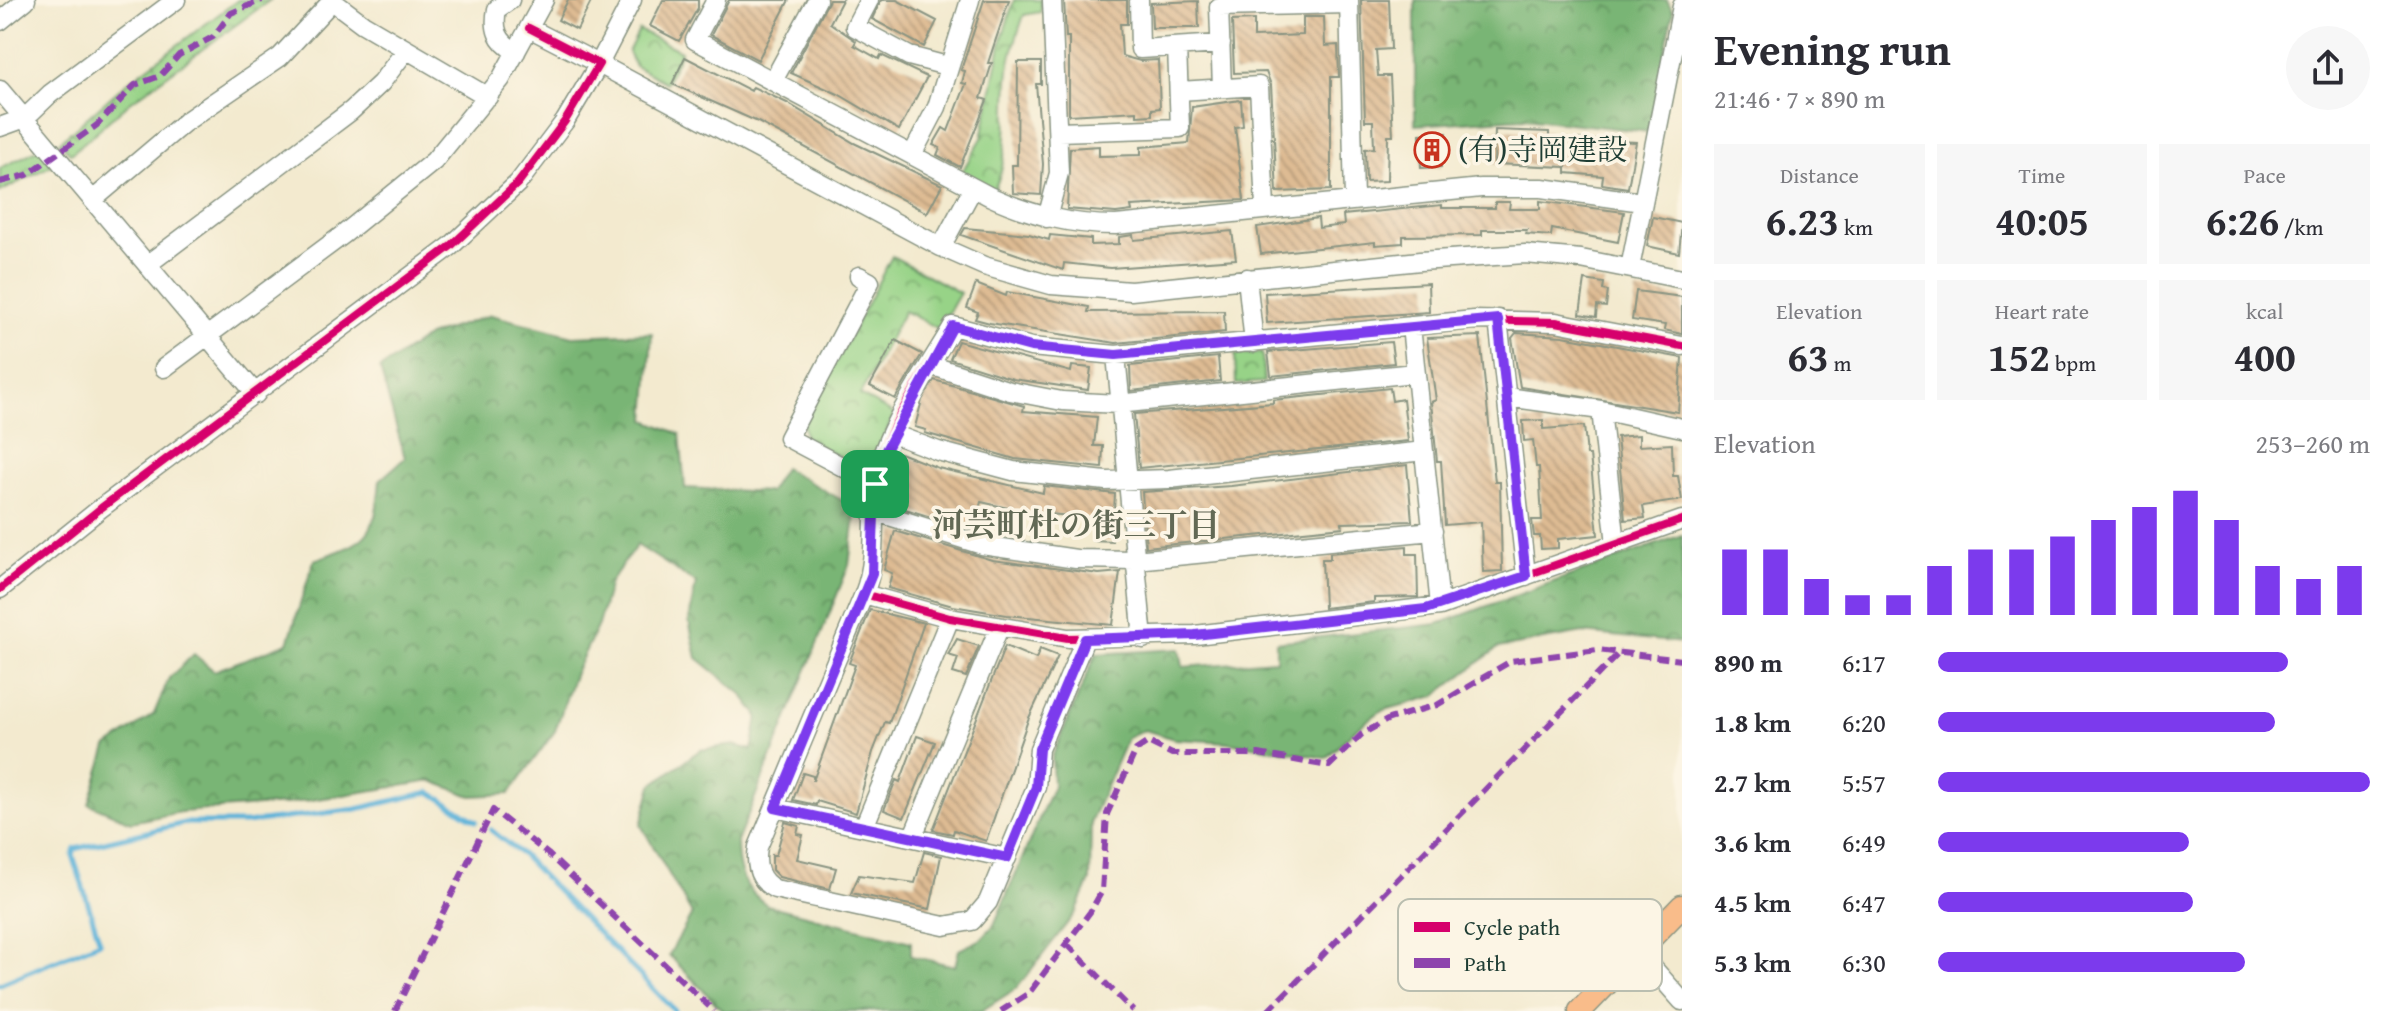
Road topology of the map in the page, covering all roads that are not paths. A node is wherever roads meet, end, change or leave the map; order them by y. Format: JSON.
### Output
{"nodes":[{"id":1,"x":26,"y":0,"type":"edge"},
{"id":2,"x":176,"y":0,"type":"edge"},
{"id":3,"x":331,"y":0,"type":"edge"},
{"id":4,"x":632,"y":0,"type":"edge"},
{"id":5,"x":716,"y":0,"type":"edge"},
{"id":6,"x":817,"y":0,"type":"edge"},
{"id":7,"x":869,"y":0,"type":"edge"},
{"id":8,"x":970,"y":0,"type":"edge"},
{"id":9,"x":1052,"y":0,"type":"edge"},
{"id":10,"x":1139,"y":0,"type":"edge"},
{"id":11,"x":541,"y":1,"type":"edge"},
{"id":12,"x":1349,"y":2,"type":"edge"},
{"id":13,"x":497,"y":3,"type":"edge"},
{"id":14,"x":1682,"y":6,"type":"edge"},
{"id":15,"x":0,"y":21,"type":"edge"},
{"id":16,"x":529,"y":28,"type":"junction"},
{"id":17,"x":1221,"y":44,"type":"junction"},
{"id":18,"x":1177,"y":47,"type":"junction"},
{"id":19,"x":406,"y":50,"type":"junction"},
{"id":20,"x":516,"y":52,"type":"junction"},
{"id":21,"x":599,"y":64,"type":"junction"},
{"id":22,"x":947,"y":66,"type":"junction"},
{"id":23,"x":773,"y":81,"type":"junction"},
{"id":24,"x":1222,"y":88,"type":"junction"},
{"id":25,"x":0,"y":90,"type":"edge"},
{"id":26,"x":1179,"y":91,"type":"junction"},
{"id":27,"x":488,"y":97,"type":"junction"},
{"id":28,"x":25,"y":118,"type":"junction"},
{"id":29,"x":0,"y":127,"type":"edge"},
{"id":30,"x":1058,"y":132,"type":"junction"},
{"id":31,"x":912,"y":155,"type":"junction"},
{"id":32,"x":973,"y":188,"type":"junction"},
{"id":33,"x":94,"y":199,"type":"junction"},
{"id":34,"x":1354,"y":199,"type":"junction"},
{"id":35,"x":1642,"y":202,"type":"junction"},
{"id":36,"x":1265,"y":208,"type":"junction"},
{"id":37,"x":1047,"y":218,"type":"junction"},
{"id":38,"x":941,"y":247,"type":"junction"},
{"id":39,"x":148,"y":264,"type":"junction"},
{"id":40,"x":1630,"y":268,"type":"junction"},
{"id":41,"x":859,"y":276,"type":"dead end"},
{"id":42,"x":1247,"y":278,"type":"junction"},
{"id":43,"x":1682,"y":279,"type":"edge"},
{"id":44,"x":1498,"y":319,"type":"junction"},
{"id":45,"x":1411,"y":326,"type":"junction"},
{"id":46,"x":207,"y":335,"type":"junction"},
{"id":47,"x":1254,"y":343,"type":"junction"},
{"id":48,"x":1682,"y":346,"type":"edge"},
{"id":49,"x":1116,"y":355,"type":"junction"},
{"id":50,"x":930,"y":365,"type":"junction"},
{"id":51,"x":164,"y":368,"type":"dead end"},
{"id":52,"x":1414,"y":373,"type":"junction"},
{"id":53,"x":256,"y":394,"type":"junction"},
{"id":54,"x":1507,"y":397,"type":"junction"},
{"id":55,"x":1118,"y":404,"type":"junction"},
{"id":56,"x":1601,"y":410,"type":"junction"},
{"id":57,"x":1682,"y":428,"type":"edge"},
{"id":58,"x":893,"y":434,"type":"junction"},
{"id":59,"x":1424,"y":451,"type":"junction"},
{"id":60,"x":1126,"y":481,"type":"junction"},
{"id":61,"x":875,"y":484,"type":"junction"},
{"id":62,"x":876,"y":512,"type":"junction"},
{"id":63,"x":1682,"y":520,"type":"edge"},
{"id":64,"x":1433,"y":531,"type":"junction"},
{"id":65,"x":1616,"y":544,"type":"junction"},
{"id":66,"x":1135,"y":560,"type":"junction"},
{"id":67,"x":1526,"y":576,"type":"junction"},
{"id":68,"x":0,"y":589,"type":"edge"},
{"id":69,"x":864,"y":594,"type":"junction"},
{"id":70,"x":1440,"y":606,"type":"junction"},
{"id":71,"x":950,"y":618,"type":"junction"},
{"id":72,"x":999,"y":628,"type":"junction"},
{"id":73,"x":1085,"y":639,"type":"junction"},
{"id":74,"x":1143,"y":639,"type":"junction"},
{"id":75,"x":775,"y":808,"type":"junction"},
{"id":76,"x":864,"y":827,"type":"junction"},
{"id":77,"x":913,"y":836,"type":"junction"},
{"id":78,"x":1007,"y":858,"type":"junction"},
{"id":79,"x":1682,"y":906,"type":"edge"},
{"id":80,"x":1662,"y":926,"type":"edge"},
{"id":81,"x":1662,"y":978,"type":"edge"},
{"id":82,"x":1599,"y":991,"type":"edge"},
{"id":83,"x":1682,"y":1001,"type":"edge"},
{"id":84,"x":1580,"y":1011,"type":"edge"}],
"edges":[{"from":1,"to":15,"type":"street"},
{"from":2,"to":28,"type":"street"},
{"from":3,"to":19,"type":"street"},
{"from":3,"to":33,"type":"street"},
{"from":4,"to":21,"type":"street"},
{"from":5,"to":23,"type":"street"},
{"from":6,"to":23,"type":"street"},
{"from":7,"to":22,"type":"street"},
{"from":8,"to":22,"type":"street"},
{"from":9,"to":30,"type":"street"},
{"from":10,"to":18,"type":"street"},
{"from":11,"to":16,"type":"street"},
{"from":12,"to":17,"type":"street"},
{"from":12,"to":34,"type":"street"},
{"from":13,"to":20,"type":"street"},
{"from":14,"to":35,"type":"street"},
{"from":16,"to":20,"type":"street"},
{"from":16,"to":21,"type":"street"},
{"from":17,"to":18,"type":"street"},
{"from":17,"to":24,"type":"street"},
{"from":18,"to":26,"type":"street"},
{"from":19,"to":27,"type":"street"},
{"from":19,"to":39,"type":"street"},
{"from":20,"to":27,"type":"street"},
{"from":21,"to":38,"type":"street"},
{"from":21,"to":53,"type":"street"},
{"from":22,"to":31,"type":"street"},
{"from":23,"to":31,"type":"street"},
{"from":24,"to":26,"type":"street"},
{"from":24,"to":36,"type":"street"},
{"from":25,"to":28,"type":"street"},
{"from":26,"to":30,"type":"street"},
{"from":27,"to":46,"type":"street"},
{"from":28,"to":29,"type":"street"},
{"from":28,"to":33,"type":"street"},
{"from":30,"to":37,"type":"street"},
{"from":31,"to":32,"type":"street"},
{"from":32,"to":37,"type":"street"},
{"from":32,"to":38,"type":"street"},
{"from":33,"to":39,"type":"street"},
{"from":34,"to":35,"type":"street"},
{"from":34,"to":36,"type":"street"},
{"from":35,"to":40,"type":"street"},
{"from":36,"to":37,"type":"street"},
{"from":38,"to":42,"type":"street"},
{"from":39,"to":46,"type":"street"},
{"from":40,"to":42,"type":"street"},
{"from":40,"to":43,"type":"street"},
{"from":41,"to":61,"type":"street"},
{"from":42,"to":47,"type":"street"},
{"from":44,"to":45,"type":"street"},
{"from":44,"to":48,"type":"street"},
{"from":44,"to":54,"type":"street"},
{"from":45,"to":47,"type":"street"},
{"from":45,"to":52,"type":"street"},
{"from":46,"to":51,"type":"street"},
{"from":46,"to":53,"type":"street"},
{"from":47,"to":49,"type":"street"},
{"from":49,"to":50,"type":"street"},
{"from":49,"to":55,"type":"street"},
{"from":50,"to":55,"type":"street"},
{"from":50,"to":58,"type":"street"},
{"from":52,"to":55,"type":"street"},
{"from":52,"to":59,"type":"street"},
{"from":53,"to":68,"type":"street"},
{"from":54,"to":56,"type":"street"},
{"from":54,"to":67,"type":"street"},
{"from":55,"to":60,"type":"street"},
{"from":56,"to":57,"type":"street"},
{"from":56,"to":65,"type":"street"},
{"from":58,"to":60,"type":"street"},
{"from":58,"to":61,"type":"street"},
{"from":59,"to":60,"type":"street"},
{"from":59,"to":64,"type":"street"},
{"from":60,"to":66,"type":"street"},
{"from":61,"to":62,"type":"street"},
{"from":62,"to":66,"type":"street"},
{"from":62,"to":69,"type":"street"},
{"from":63,"to":65,"type":"street"},
{"from":64,"to":66,"type":"street"},
{"from":64,"to":70,"type":"street"},
{"from":65,"to":67,"type":"street"},
{"from":66,"to":74,"type":"street"},
{"from":67,"to":70,"type":"street"},
{"from":69,"to":71,"type":"street"},
{"from":69,"to":75,"type":"street"},
{"from":70,"to":74,"type":"street"},
{"from":71,"to":72,"type":"street"},
{"from":71,"to":76,"type":"street"},
{"from":72,"to":73,"type":"street"},
{"from":72,"to":77,"type":"street"},
{"from":73,"to":74,"type":"street"},
{"from":73,"to":78,"type":"street"},
{"from":75,"to":76,"type":"street"},
{"from":75,"to":78,"type":"street"},
{"from":76,"to":77,"type":"street"},
{"from":77,"to":78,"type":"street"},
{"from":79,"to":80,"type":"main road"},
{"from":81,"to":83,"type":"street"},
{"from":82,"to":84,"type":"main road"}]}
